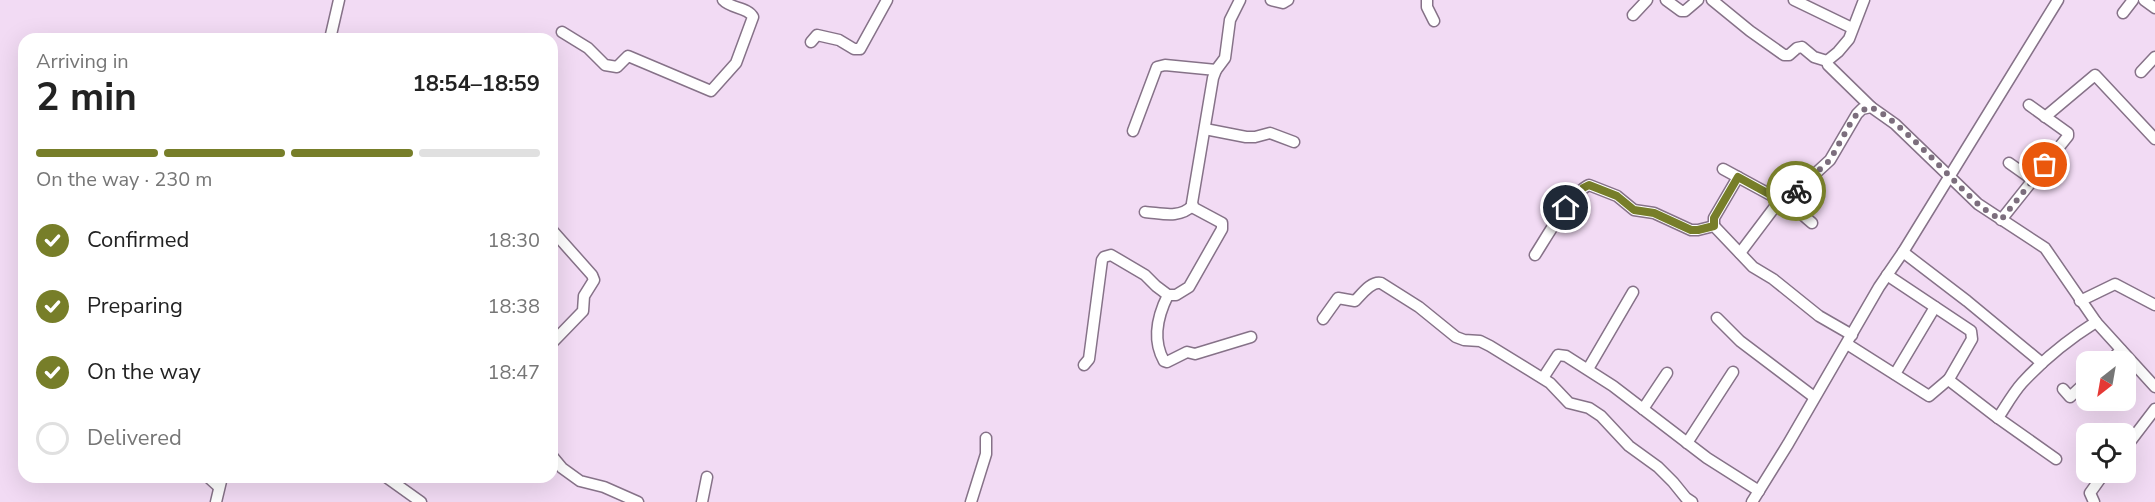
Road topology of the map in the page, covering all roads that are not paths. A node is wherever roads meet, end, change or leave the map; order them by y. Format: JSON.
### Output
{"nodes":[{"id":1,"x":339,"y":0,"type":"edge"},
{"id":2,"x":723,"y":0,"type":"edge"},
{"id":3,"x":887,"y":0,"type":"edge"},
{"id":4,"x":1240,"y":0,"type":"edge"},
{"id":5,"x":1271,"y":0,"type":"edge"},
{"id":6,"x":1288,"y":0,"type":"edge"},
{"id":7,"x":1427,"y":0,"type":"edge"},
{"id":8,"x":1647,"y":0,"type":"edge"},
{"id":9,"x":1666,"y":0,"type":"edge"},
{"id":10,"x":1698,"y":0,"type":"edge"},
{"id":11,"x":1712,"y":0,"type":"edge"},
{"id":12,"x":1794,"y":0,"type":"edge"},
{"id":13,"x":1864,"y":0,"type":"edge"},
{"id":14,"x":2058,"y":0,"type":"edge"},
{"id":15,"x":2133,"y":0,"type":"edge"},
{"id":16,"x":2144,"y":0,"type":"edge"},
{"id":17,"x":2155,"y":8,"type":"edge"},
{"id":18,"x":2123,"y":13,"type":"dead end"},
{"id":19,"x":1633,"y":15,"type":"dead end"},
{"id":20,"x":1434,"y":21,"type":"dead end"},
{"id":21,"x":1852,"y":28,"type":"junction"},
{"id":22,"x":562,"y":32,"type":"dead end"},
{"id":23,"x":331,"y":33,"type":"edge"},
{"id":24,"x":811,"y":42,"type":"dead end"},
{"id":25,"x":2155,"y":57,"type":"edge"},
{"id":26,"x":1827,"y":61,"type":"junction"},
{"id":27,"x":1216,"y":70,"type":"junction"},
{"id":28,"x":2141,"y":72,"type":"dead end"},
{"id":29,"x":2029,"y":105,"type":"dead end"},
{"id":30,"x":1871,"y":107,"type":"junction"},
{"id":31,"x":2045,"y":117,"type":"junction"},
{"id":32,"x":1205,"y":129,"type":"junction"},
{"id":33,"x":1133,"y":131,"type":"dead end"},
{"id":34,"x":2155,"y":139,"type":"edge"},
{"id":35,"x":1294,"y":142,"type":"dead end"},
{"id":36,"x":2009,"y":163,"type":"dead end"},
{"id":37,"x":1723,"y":169,"type":"dead end"},
{"id":38,"x":1950,"y":176,"type":"junction"},
{"id":39,"x":1738,"y":177,"type":"junction"},
{"id":40,"x":2033,"y":180,"type":"junction"},
{"id":41,"x":1782,"y":199,"type":"junction"},
{"id":42,"x":1192,"y":206,"type":"junction"},
{"id":43,"x":1145,"y":212,"type":"dead end"},
{"id":44,"x":2001,"y":220,"type":"junction"},
{"id":45,"x":1812,"y":223,"type":"dead end"},
{"id":46,"x":1714,"y":226,"type":"junction"},
{"id":47,"x":558,"y":237,"type":"edge"},
{"id":48,"x":1903,"y":252,"type":"junction"},
{"id":49,"x":1740,"y":253,"type":"junction"},
{"id":50,"x":1535,"y":255,"type":"dead end"},
{"id":51,"x":1887,"y":276,"type":"junction"},
{"id":52,"x":1633,"y":292,"type":"dead end"},
{"id":53,"x":1168,"y":295,"type":"junction"},
{"id":54,"x":2080,"y":301,"type":"junction"},
{"id":55,"x":2155,"y":305,"type":"edge"},
{"id":56,"x":1935,"y":307,"type":"junction"},
{"id":57,"x":1717,"y":318,"type":"dead end"},
{"id":58,"x":1323,"y":319,"type":"dead end"},
{"id":59,"x":2096,"y":321,"type":"junction"},
{"id":60,"x":558,"y":336,"type":"edge"},
{"id":61,"x":1251,"y":337,"type":"dead end"},
{"id":62,"x":1849,"y":339,"type":"junction"},
{"id":63,"x":2121,"y":350,"type":"joint"},
{"id":64,"x":2042,"y":363,"type":"junction"},
{"id":65,"x":1084,"y":365,"type":"dead end"},
{"id":66,"x":1588,"y":369,"type":"junction"},
{"id":67,"x":1733,"y":372,"type":"dead end"},
{"id":68,"x":1667,"y":373,"type":"dead end"},
{"id":69,"x":1895,"y":374,"type":"junction"},
{"id":70,"x":1543,"y":378,"type":"junction"},
{"id":71,"x":1949,"y":379,"type":"junction"},
{"id":72,"x":2155,"y":387,"type":"edge"},
{"id":73,"x":2063,"y":389,"type":"dead end"},
{"id":74,"x":2076,"y":391,"type":"edge"},
{"id":75,"x":1814,"y":397,"type":"junction"},
{"id":76,"x":1643,"y":409,"type":"junction"},
{"id":77,"x":2155,"y":409,"type":"edge"},
{"id":78,"x":1998,"y":418,"type":"junction"},
{"id":79,"x":2136,"y":434,"type":"edge"},
{"id":80,"x":986,"y":438,"type":"dead end"},
{"id":81,"x":1687,"y":443,"type":"junction"},
{"id":82,"x":2056,"y":459,"type":"dead end"},
{"id":83,"x":558,"y":463,"type":"edge"},
{"id":84,"x":707,"y":477,"type":"dead end"},
{"id":85,"x":221,"y":483,"type":"edge"},
{"id":86,"x":394,"y":483,"type":"edge"},
{"id":87,"x":2098,"y":483,"type":"edge"},
{"id":88,"x":1759,"y":491,"type":"junction"},
{"id":89,"x":216,"y":502,"type":"edge"},
{"id":90,"x":421,"y":502,"type":"edge"},
{"id":91,"x":638,"y":502,"type":"edge"},
{"id":92,"x":702,"y":502,"type":"edge"},
{"id":93,"x":970,"y":502,"type":"edge"},
{"id":94,"x":1692,"y":502,"type":"edge"},
{"id":95,"x":1752,"y":502,"type":"edge"},
{"id":96,"x":2094,"y":502,"type":"edge"}],
"edges":[{"from":1,"to":23,"type":"street"},
{"from":2,"to":22,"type":"street"},
{"from":3,"to":24,"type":"street"},
{"from":4,"to":27,"type":"street"},
{"from":5,"to":6,"type":"street"},
{"from":7,"to":20,"type":"street"},
{"from":8,"to":19,"type":"street"},
{"from":9,"to":10,"type":"street"},
{"from":11,"to":26,"type":"street"},
{"from":12,"to":21,"type":"street"},
{"from":13,"to":21,"type":"street"},
{"from":14,"to":38,"type":"street"},
{"from":15,"to":18,"type":"street"},
{"from":16,"to":17,"type":"street"},
{"from":21,"to":26,"type":"street"},
{"from":25,"to":28,"type":"street"},
{"from":26,"to":30,"type":"street"},
{"from":27,"to":32,"type":"street"},
{"from":27,"to":33,"type":"street"},
{"from":29,"to":31,"type":"street"},
{"from":30,"to":38,"type":"street"},
{"from":30,"to":41,"type":"street"},
{"from":31,"to":34,"type":"street"},
{"from":31,"to":40,"type":"street"},
{"from":32,"to":35,"type":"street"},
{"from":32,"to":42,"type":"street"},
{"from":36,"to":40,"type":"street"},
{"from":37,"to":39,"type":"street"},
{"from":38,"to":44,"type":"street"},
{"from":38,"to":48,"type":"street"},
{"from":39,"to":41,"type":"street"},
{"from":39,"to":46,"type":"street"},
{"from":40,"to":44,"type":"street"},
{"from":41,"to":45,"type":"street"},
{"from":41,"to":49,"type":"street"},
{"from":42,"to":43,"type":"street"},
{"from":42,"to":53,"type":"street"},
{"from":44,"to":54,"type":"street"},
{"from":46,"to":49,"type":"street"},
{"from":46,"to":50,"type":"street"},
{"from":47,"to":60,"type":"street"},
{"from":48,"to":51,"type":"street"},
{"from":48,"to":64,"type":"street"},
{"from":49,"to":62,"type":"street"},
{"from":51,"to":56,"type":"street"},
{"from":51,"to":62,"type":"street"},
{"from":52,"to":66,"type":"street"},
{"from":53,"to":61,"type":"street"},
{"from":53,"to":65,"type":"street"},
{"from":54,"to":55,"type":"street"},
{"from":54,"to":59,"type":"street"},
{"from":56,"to":69,"type":"street"},
{"from":56,"to":71,"type":"street"},
{"from":57,"to":75,"type":"street"},
{"from":58,"to":70,"type":"street"},
{"from":59,"to":63,"type":"street"},
{"from":59,"to":64,"type":"street"},
{"from":62,"to":69,"type":"street"},
{"from":62,"to":75,"type":"street"},
{"from":63,"to":72,"type":"street"},
{"from":64,"to":78,"type":"street"},
{"from":66,"to":70,"type":"street"},
{"from":66,"to":76,"type":"street"},
{"from":67,"to":81,"type":"street"},
{"from":68,"to":76,"type":"street"},
{"from":69,"to":71,"type":"street"},
{"from":70,"to":94,"type":"street"},
{"from":71,"to":78,"type":"street"},
{"from":73,"to":74,"type":"street"},
{"from":75,"to":88,"type":"street"},
{"from":76,"to":81,"type":"street"},
{"from":77,"to":79,"type":"street"},
{"from":78,"to":82,"type":"street"},
{"from":80,"to":93,"type":"street"},
{"from":81,"to":88,"type":"street"},
{"from":83,"to":91,"type":"street"},
{"from":84,"to":92,"type":"street"},
{"from":85,"to":89,"type":"street"},
{"from":86,"to":90,"type":"street"},
{"from":87,"to":96,"type":"street"},
{"from":88,"to":95,"type":"street"}]}
